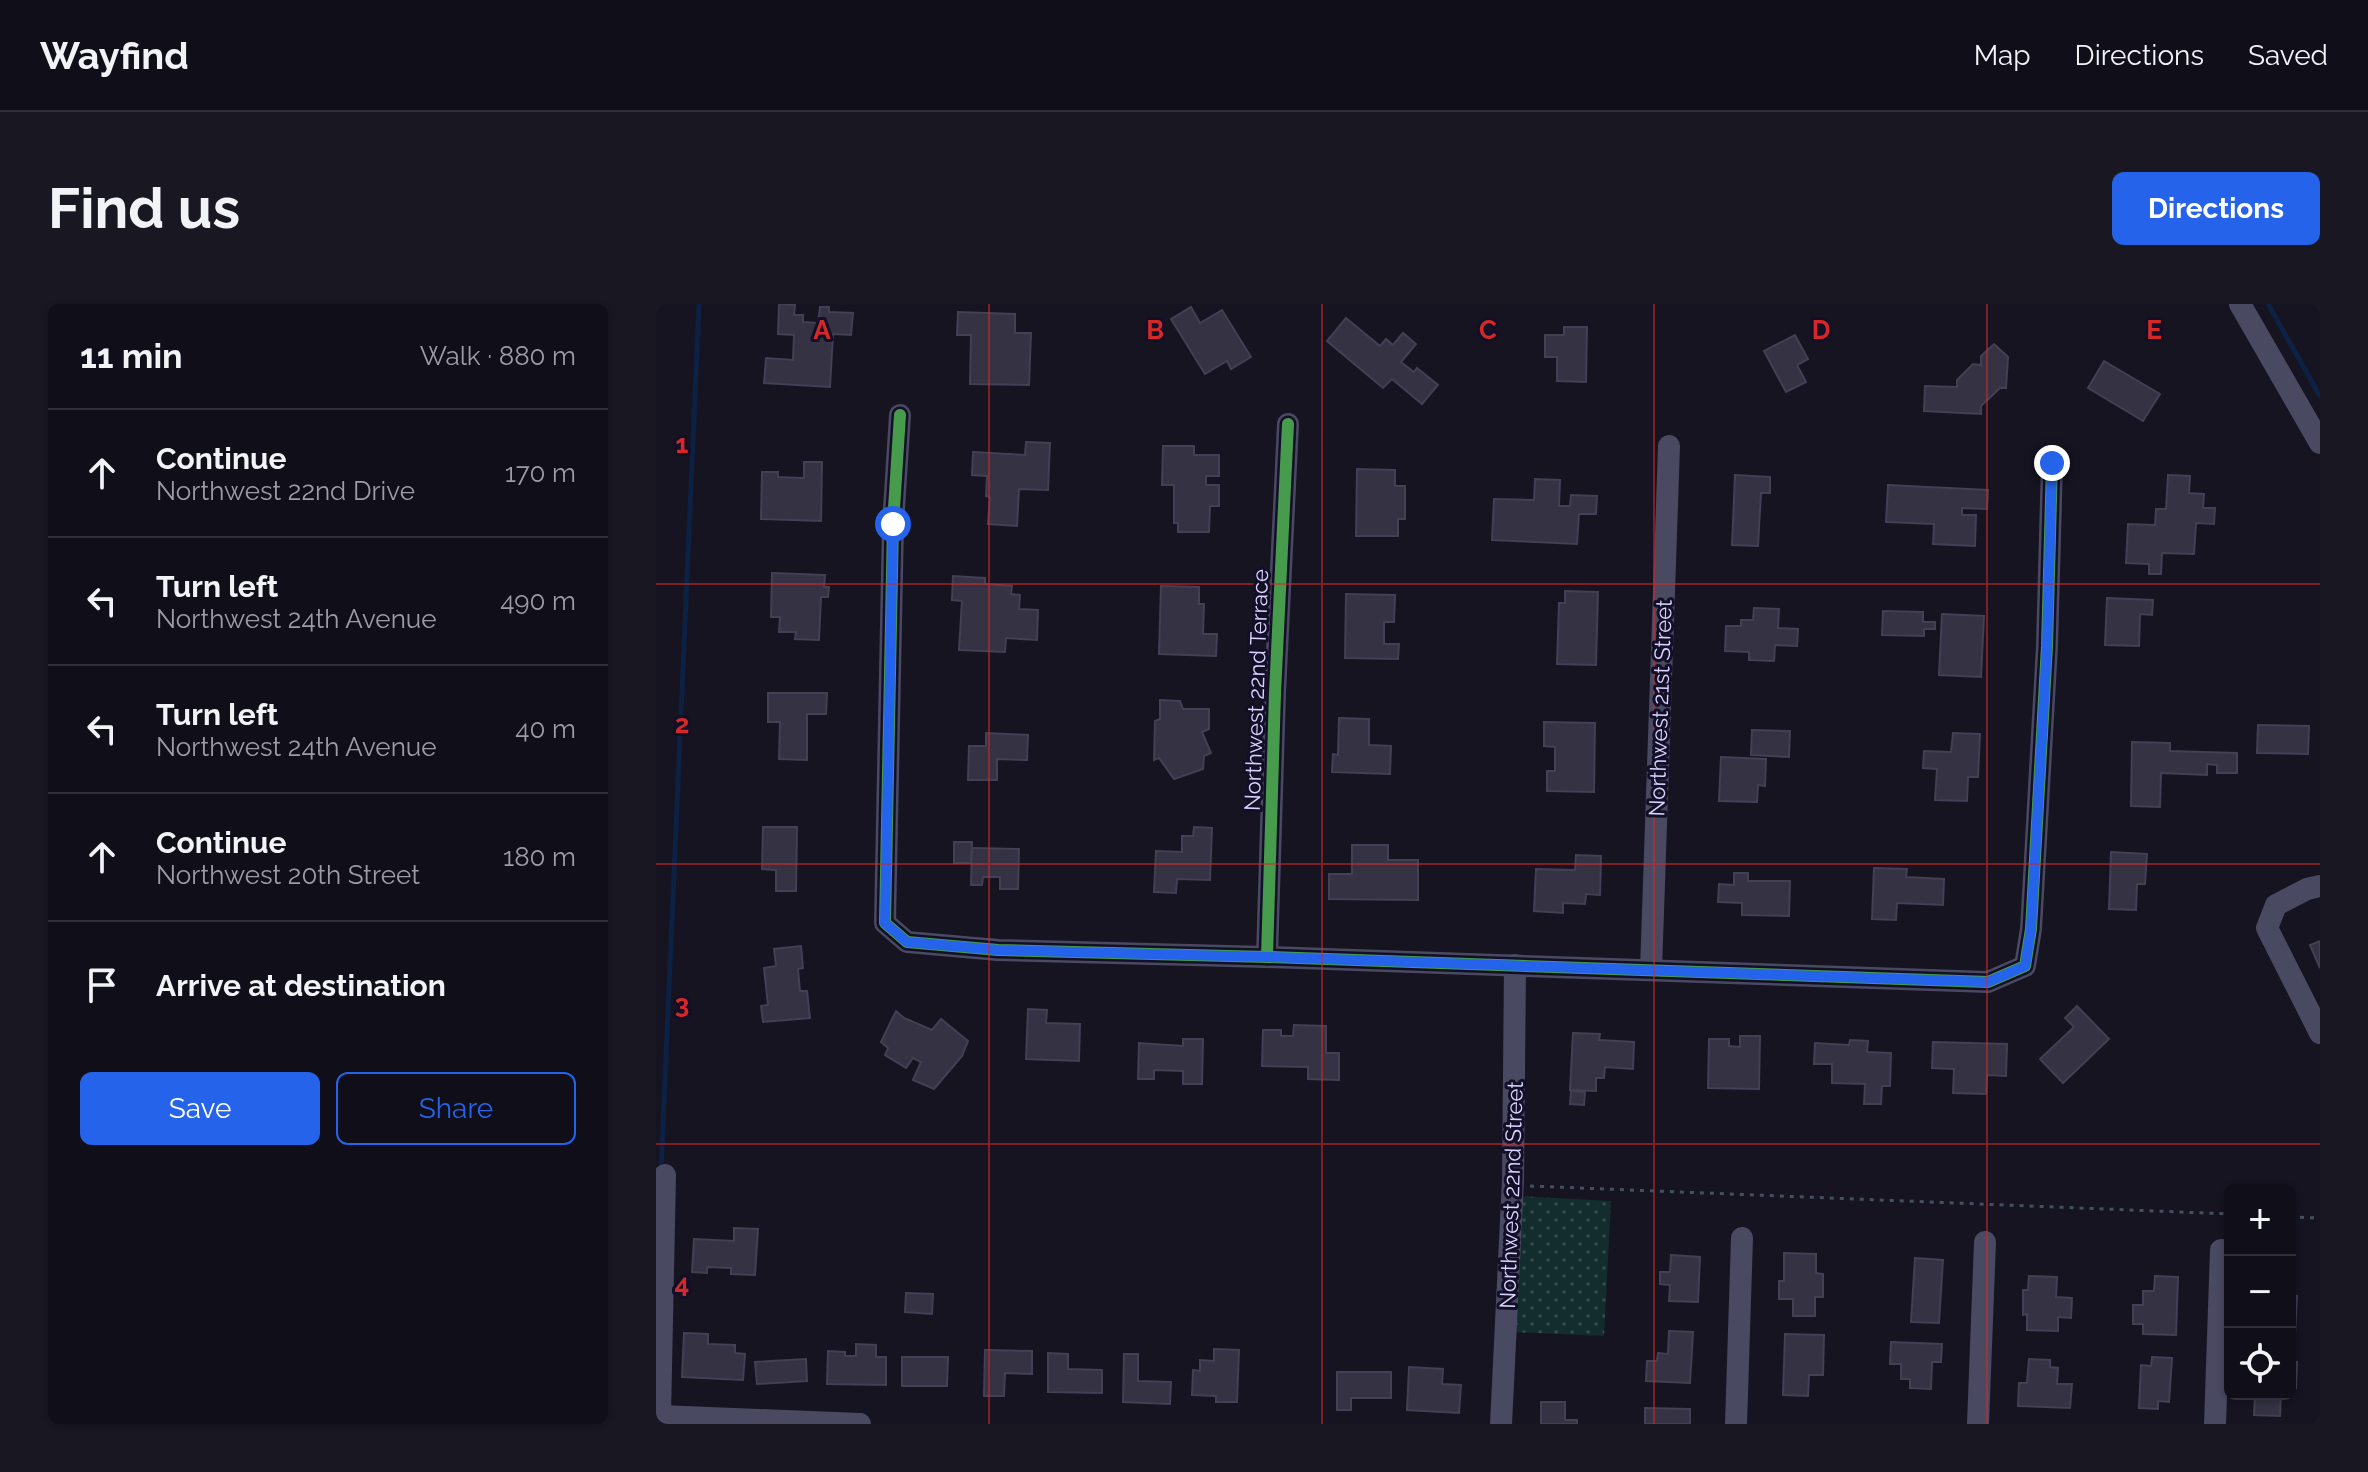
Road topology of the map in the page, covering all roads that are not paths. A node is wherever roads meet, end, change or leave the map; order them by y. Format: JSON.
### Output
{"nodes":[{"id":1,"x":2240,"y":304,"type":"edge"},
{"id":2,"x":900,"y":415,"type":"dead end"},
{"id":3,"x":1288,"y":424,"type":"dead end"},
{"id":4,"x":2320,"y":443,"type":"edge"},
{"id":5,"x":1669,"y":446,"type":"dead end"},
{"id":6,"x":2052,"y":463,"type":"dead end"},
{"id":7,"x":2320,"y":886,"type":"edge"},
{"id":8,"x":1267,"y":957,"type":"junction"},
{"id":9,"x":1515,"y":965,"type":"junction"},
{"id":10,"x":1651,"y":970,"type":"junction"},
{"id":11,"x":2320,"y":1033,"type":"edge"},
{"id":12,"x":665,"y":1175,"type":"dead end"},
{"id":13,"x":1742,"y":1238,"type":"dead end"},
{"id":14,"x":1985,"y":1242,"type":"dead end"},
{"id":15,"x":2221,"y":1250,"type":"dead end"},
{"id":16,"x":860,"y":1424,"type":"edge"},
{"id":17,"x":1501,"y":1424,"type":"edge"},
{"id":18,"x":1736,"y":1424,"type":"edge"},
{"id":19,"x":1978,"y":1424,"type":"edge"},
{"id":20,"x":2215,"y":1424,"type":"edge"}],
"edges":[{"from":1,"to":4,"type":"street"},
{"from":2,"to":8,"type":"street"},
{"from":3,"to":8,"type":"street","name":"Northwest 22nd Terrace"},
{"from":5,"to":10,"type":"street","name":"Northwest 21st Street"},
{"from":6,"to":10,"type":"street"},
{"from":7,"to":11,"type":"street"},
{"from":8,"to":9,"type":"street"},
{"from":9,"to":10,"type":"street"},
{"from":9,"to":17,"type":"street","name":"Northwest 22nd Street"},
{"from":12,"to":16,"type":"street"},
{"from":13,"to":18,"type":"street"},
{"from":14,"to":19,"type":"street"},
{"from":15,"to":20,"type":"street"}]}
